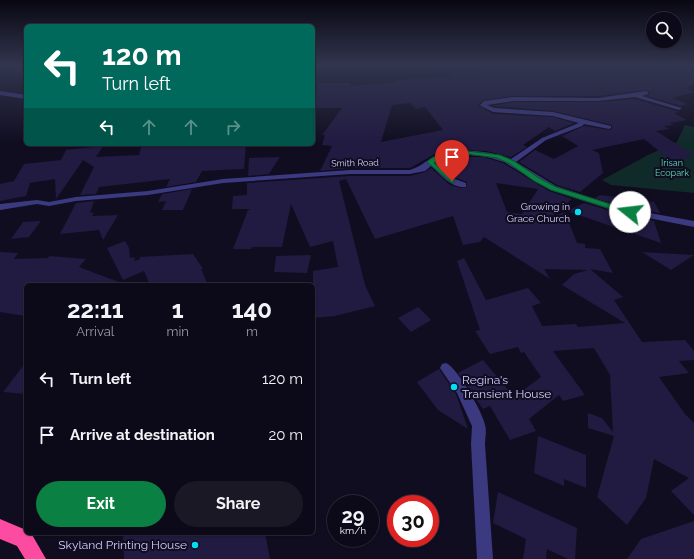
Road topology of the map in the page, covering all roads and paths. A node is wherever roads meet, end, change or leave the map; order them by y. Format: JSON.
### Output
{"nodes":[{"id":1,"x":0,"y":93,"type":"edge"},
{"id":2,"x":646,"y":94,"type":"dead end"},
{"id":3,"x":637,"y":96,"type":"junction"},
{"id":4,"x":24,"y":97,"type":"edge"},
{"id":5,"x":679,"y":108,"type":"dead end"},
{"id":6,"x":582,"y":122,"type":"junction"},
{"id":7,"x":610,"y":127,"type":"dead end"},
{"id":8,"x":430,"y":162,"type":"junction"},
{"id":9,"x":512,"y":162,"type":"junction"},
{"id":10,"x":463,"y":185,"type":"dead end"},
{"id":11,"x":0,"y":207,"type":"edge"},
{"id":12,"x":694,"y":224,"type":"edge"},
{"id":13,"x":446,"y":368,"type":"dead end"},
{"id":14,"x":0,"y":529,"type":"edge"},
{"id":15,"x":36,"y":559,"type":"edge"},
{"id":16,"x":485,"y":559,"type":"edge"}],
"edges":[{"from":1,"to":4,"type":"street"},
{"from":2,"to":3,"type":"street"},
{"from":3,"to":5,"type":"street"},
{"from":3,"to":6,"type":"street"},
{"from":6,"to":7,"type":"street"},
{"from":6,"to":9,"type":"street"},
{"from":8,"to":9,"type":"street","name":"Smith Road"},
{"from":8,"to":10,"type":"street"},
{"from":8,"to":11,"type":"street","name":"Smith Road"},
{"from":9,"to":12,"type":"street","name":"Smith Road"},
{"from":13,"to":16,"type":"street"},
{"from":14,"to":15,"type":"highway"}]}
